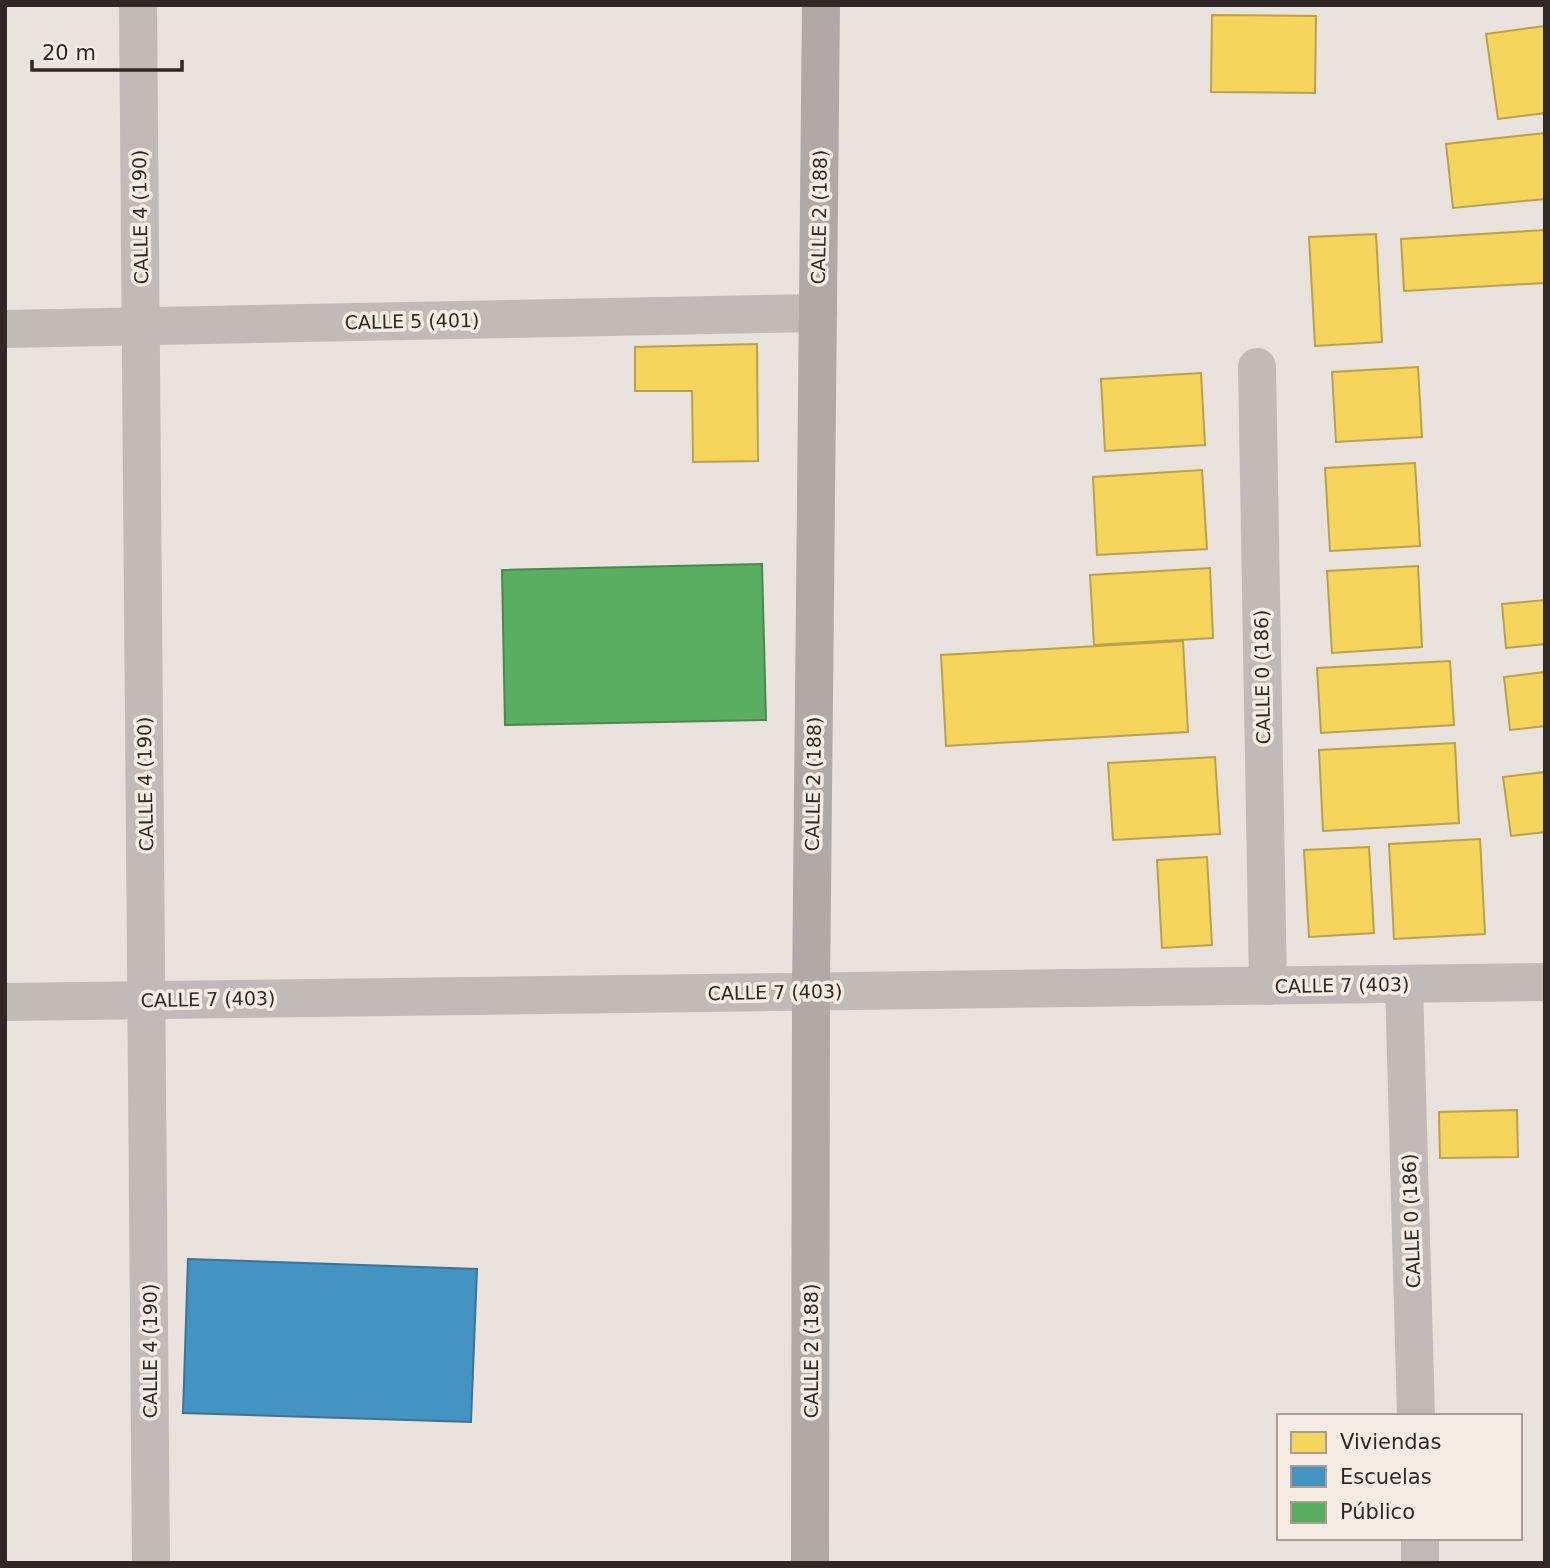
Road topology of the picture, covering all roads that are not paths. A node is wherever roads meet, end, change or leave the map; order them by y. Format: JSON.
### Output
{"nodes":[{"id":1,"x":138,"y":5,"type":"edge"},
{"id":2,"x":821,"y":5,"type":"edge"},
{"id":3,"x":818,"y":313,"type":"junction"},
{"id":4,"x":141,"y":327,"type":"junction"},
{"id":5,"x":5,"y":329,"type":"edge"},
{"id":6,"x":1257,"y":367,"type":"dead end"},
{"id":7,"x":1545,"y":982,"type":"edge"},
{"id":8,"x":1404,"y":984,"type":"junction"},
{"id":9,"x":1268,"y":986,"type":"junction"},
{"id":10,"x":811,"y":992,"type":"junction"},
{"id":11,"x":147,"y":1000,"type":"junction"},
{"id":12,"x":5,"y":1002,"type":"edge"},
{"id":13,"x":1416,"y":1414,"type":"edge"},
{"id":14,"x":1420,"y":1540,"type":"edge"},
{"id":15,"x":151,"y":1563,"type":"edge"},
{"id":16,"x":810,"y":1563,"type":"edge"},
{"id":17,"x":1420,"y":1563,"type":"edge"}],
"edges":[{"from":1,"to":4,"type":"street","name":"CALLE 4 (190)"},
{"from":2,"to":3,"type":"main road","name":"CALLE 2 (188)"},
{"from":3,"to":4,"type":"street","name":"CALLE 5 (401)"},
{"from":3,"to":10,"type":"main road","name":"CALLE 2 (188)"},
{"from":4,"to":5,"type":"street","name":"CALLE 5 (401)"},
{"from":4,"to":11,"type":"street","name":"CALLE 4 (190)"},
{"from":6,"to":9,"type":"street","name":"CALLE 0 (186)"},
{"from":7,"to":8,"type":"street","name":"CALLE 7 (403)"},
{"from":8,"to":9,"type":"street","name":"CALLE 7 (403)"},
{"from":8,"to":13,"type":"street","name":"CALLE 0 (186)"},
{"from":9,"to":10,"type":"street","name":"CALLE 7 (403)"},
{"from":10,"to":11,"type":"street","name":"CALLE 7 (403)"},
{"from":10,"to":16,"type":"main road","name":"CALLE 2 (188)"},
{"from":11,"to":12,"type":"street","name":"CALLE 7 (403)"},
{"from":11,"to":15,"type":"street","name":"CALLE 4 (190)"},
{"from":14,"to":17,"type":"street"}]}
